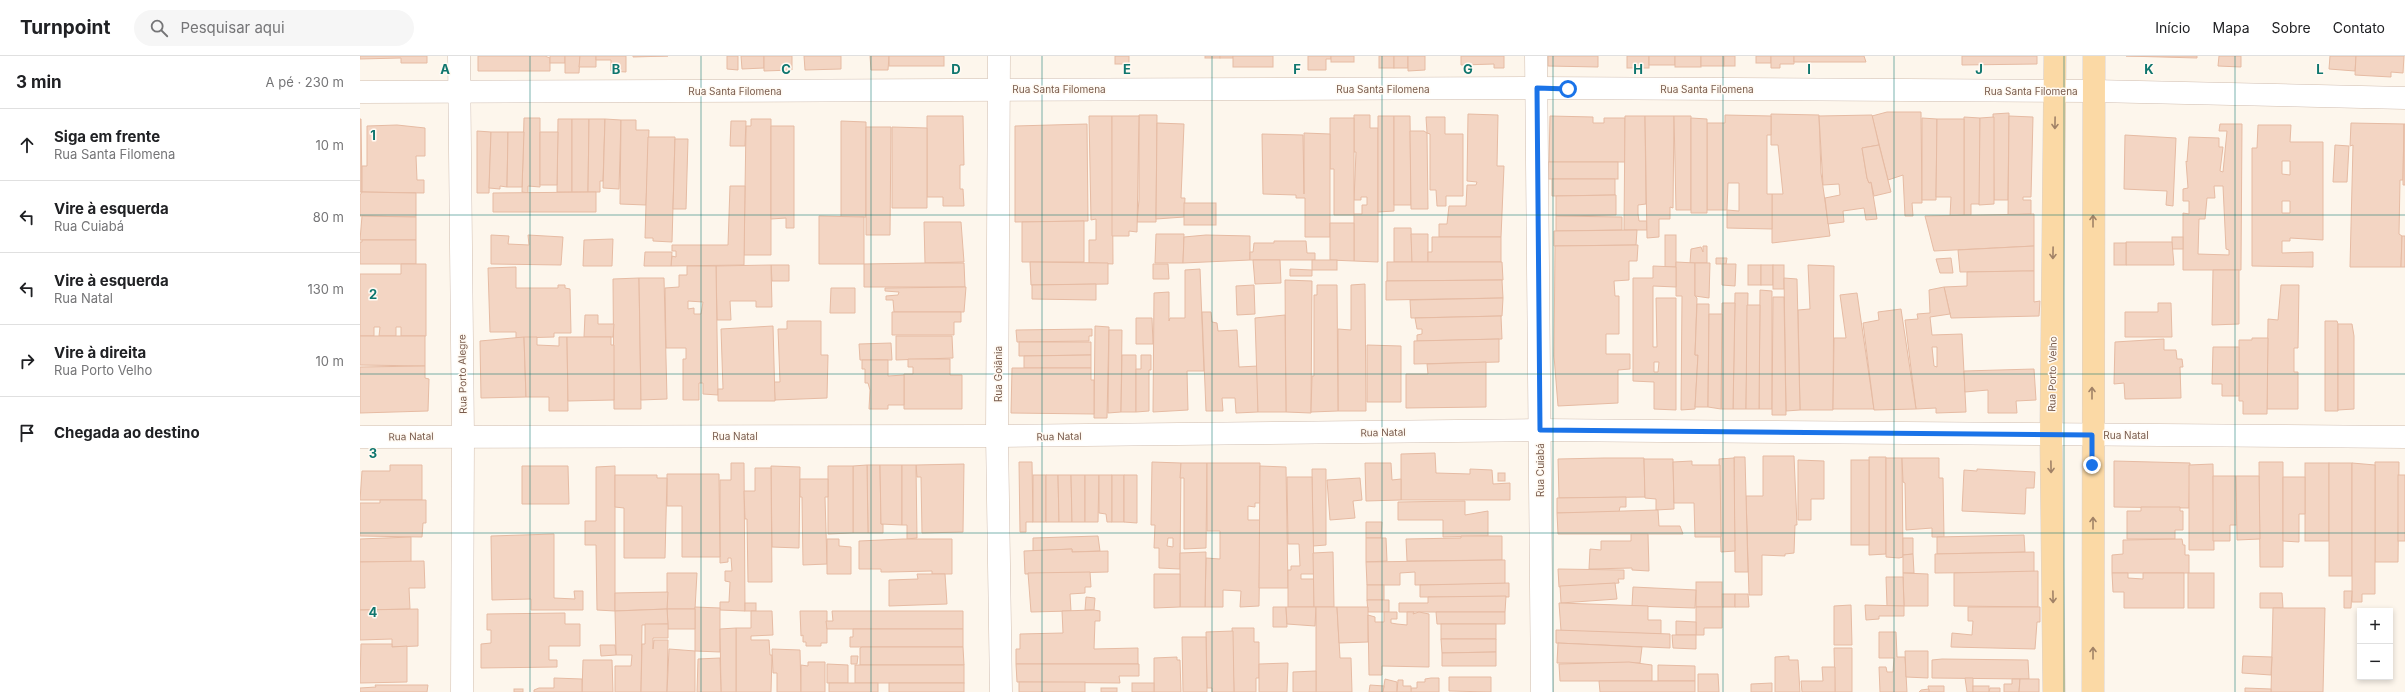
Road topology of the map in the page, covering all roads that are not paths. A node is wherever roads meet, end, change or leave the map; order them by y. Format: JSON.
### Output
{"nodes":[{"id":1,"x":459,"y":56,"type":"edge"},
{"id":2,"x":999,"y":56,"type":"edge"},
{"id":3,"x":1536,"y":56,"type":"edge"},
{"id":4,"x":2055,"y":56,"type":"edge"},
{"id":5,"x":2094,"y":56,"type":"edge"},
{"id":6,"x":1537,"y":88,"type":"junction"},
{"id":7,"x":999,"y":90,"type":"junction"},
{"id":8,"x":2055,"y":91,"type":"junction"},
{"id":9,"x":2094,"y":91,"type":"junction"},
{"id":10,"x":360,"y":92,"type":"edge"},
{"id":11,"x":459,"y":92,"type":"junction"},
{"id":12,"x":2405,"y":98,"type":"edge"},
{"id":13,"x":1540,"y":430,"type":"junction"},
{"id":14,"x":2051,"y":435,"type":"junction"},
{"id":15,"x":2092,"y":435,"type":"junction"},
{"id":16,"x":360,"y":436,"type":"edge"},
{"id":17,"x":463,"y":436,"type":"junction"},
{"id":18,"x":997,"y":436,"type":"junction"},
{"id":19,"x":2405,"y":438,"type":"edge"},
{"id":20,"x":462,"y":692,"type":"edge"},
{"id":21,"x":1001,"y":692,"type":"edge"},
{"id":22,"x":1542,"y":692,"type":"edge"},
{"id":23,"x":2054,"y":692,"type":"edge"},
{"id":24,"x":2094,"y":692,"type":"edge"}],
"edges":[{"from":1,"to":11,"type":"street","name":"Rua Porto Alegre"},
{"from":2,"to":7,"type":"street","name":"Rua Goiânia"},
{"from":3,"to":6,"type":"street","name":"Rua Cuiabá"},
{"from":4,"to":8,"type":"main road","name":"Rua Porto Velho"},
{"from":5,"to":9,"type":"main road"},
{"from":6,"to":7,"type":"street","name":"Rua Santa Filomena"},
{"from":6,"to":8,"type":"street","name":"Rua Santa Filomena"},
{"from":6,"to":13,"type":"street","name":"Rua Cuiabá"},
{"from":7,"to":11,"type":"street","name":"Rua Santa Filomena"},
{"from":7,"to":18,"type":"street","name":"Rua Goiânia"},
{"from":8,"to":9,"type":"street","name":"Rua Santa Filomena"},
{"from":8,"to":14,"type":"main road","name":"Rua Porto Velho","one_way":true},
{"from":9,"to":12,"type":"street","name":"Rua Santa Filomena"},
{"from":15,"to":9,"type":"main road","one_way":true},
{"from":10,"to":11,"type":"street","name":"Rua Santa Filomena"},
{"from":11,"to":17,"type":"street","name":"Rua Porto Alegre"},
{"from":13,"to":14,"type":"street","name":"Rua Natal"},
{"from":13,"to":18,"type":"street","name":"Rua Natal"},
{"from":13,"to":22,"type":"street","name":"Rua Cuiabá"},
{"from":14,"to":15,"type":"street","name":"Rua Natal"},
{"from":14,"to":23,"type":"main road","name":"Rua Porto Velho","one_way":true},
{"from":15,"to":19,"type":"street","name":"Rua Natal"},
{"from":24,"to":15,"type":"main road","one_way":true},
{"from":16,"to":17,"type":"street","name":"Rua Natal"},
{"from":17,"to":18,"type":"street","name":"Rua Natal"},
{"from":17,"to":20,"type":"street","name":"Rua Porto Alegre"},
{"from":18,"to":21,"type":"street","name":"Rua Goiânia"}]}
